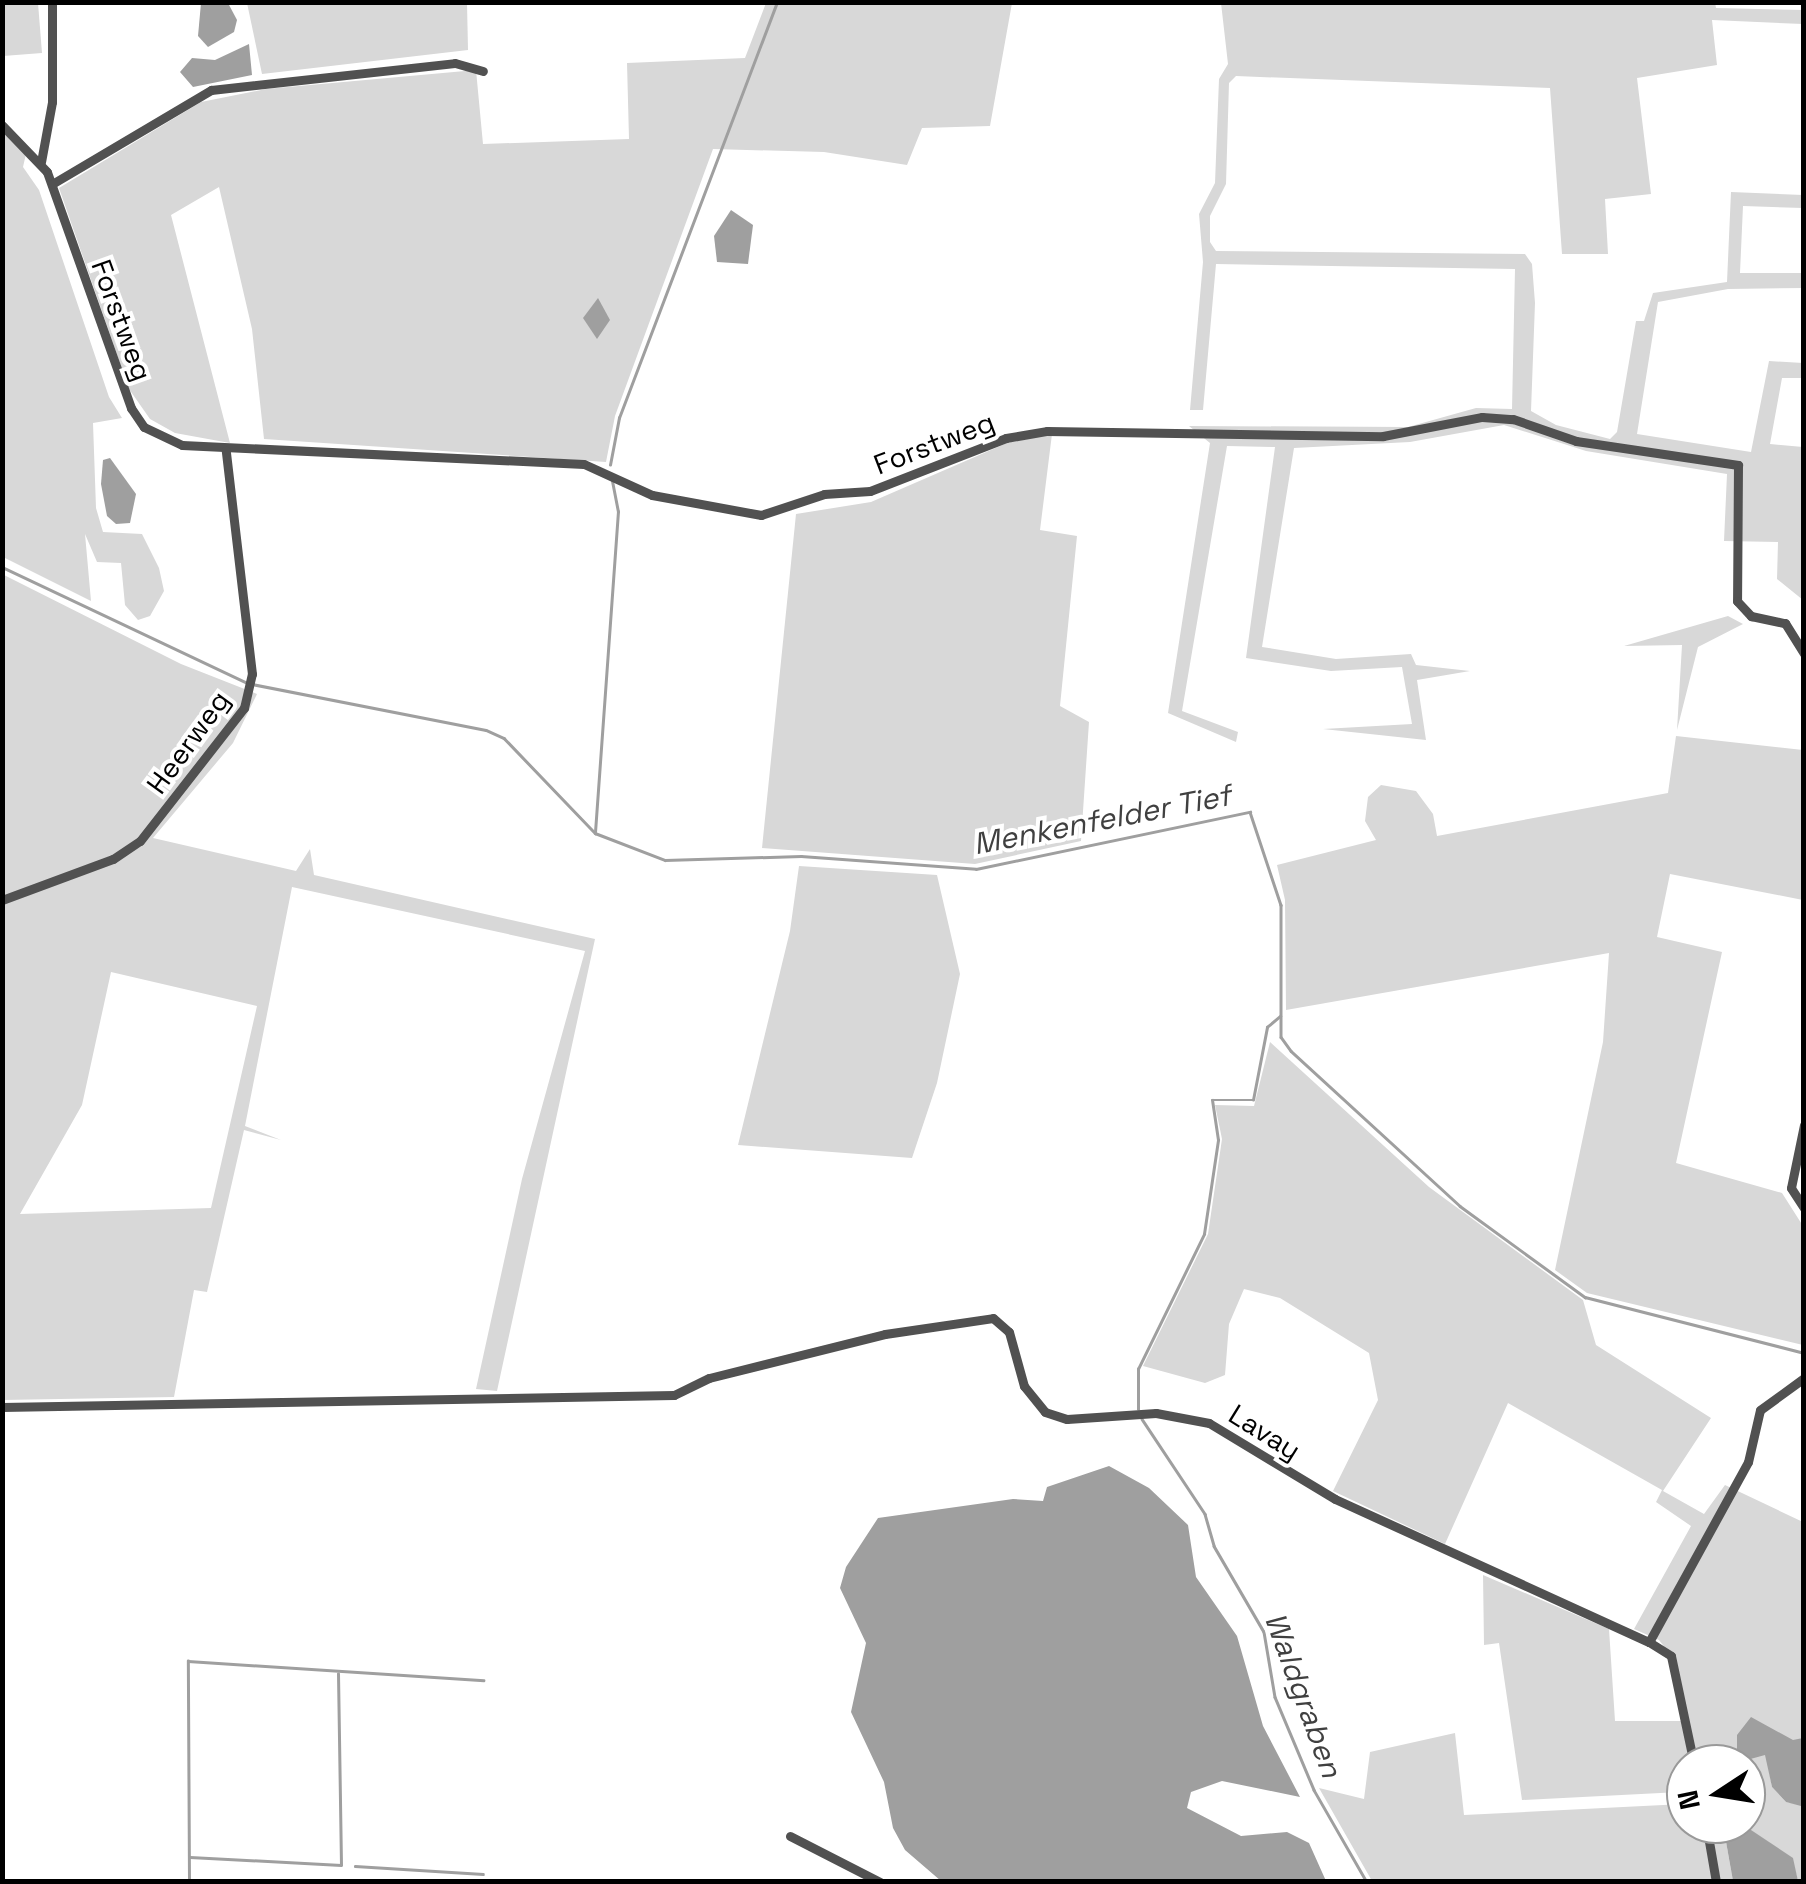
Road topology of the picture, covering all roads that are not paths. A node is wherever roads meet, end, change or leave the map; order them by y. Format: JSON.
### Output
{"nodes":[{"id":1,"x":52,"y":2,"type":"edge"},
{"id":2,"x":483,"y":71,"type":"dead end"},
{"id":3,"x":2,"y":125,"type":"edge"},
{"id":4,"x":40,"y":162,"type":"junction"},
{"id":5,"x":52,"y":184,"type":"junction"},
{"id":6,"x":226,"y":451,"type":"junction"},
{"id":7,"x":1804,"y":654,"type":"edge"},
{"id":8,"x":2,"y":900,"type":"edge"},
{"id":9,"x":1804,"y":1125,"type":"edge"},
{"id":10,"x":1804,"y":1208,"type":"edge"},
{"id":11,"x":1804,"y":1378,"type":"edge"},
{"id":12,"x":2,"y":1408,"type":"edge"},
{"id":13,"x":1649,"y":1642,"type":"junction"},
{"id":14,"x":1690,"y":1744,"type":"edge"},
{"id":15,"x":790,"y":1836,"type":"dead end"},
{"id":16,"x":1709,"y":1844,"type":"edge"},
{"id":17,"x":880,"y":1882,"type":"edge"},
{"id":18,"x":1716,"y":1882,"type":"edge"}],
"edges":[{"from":1,"to":4,"type":"street"},
{"from":2,"to":5,"type":"street"},
{"from":3,"to":4,"type":"street","name":"Forstweg"},
{"from":4,"to":5,"type":"street","name":"Forstweg"},
{"from":5,"to":6,"type":"street","name":"Forstweg"},
{"from":6,"to":7,"type":"street","name":"Forstweg"},
{"from":6,"to":8,"type":"street","name":"Heerweg"},
{"from":9,"to":10,"type":"street"},
{"from":11,"to":13,"type":"street"},
{"from":12,"to":13,"type":"street","name":"Lavay"},
{"from":13,"to":14,"type":"street","name":"Lavay"},
{"from":15,"to":17,"type":"street"},
{"from":16,"to":18,"type":"street"}]}
